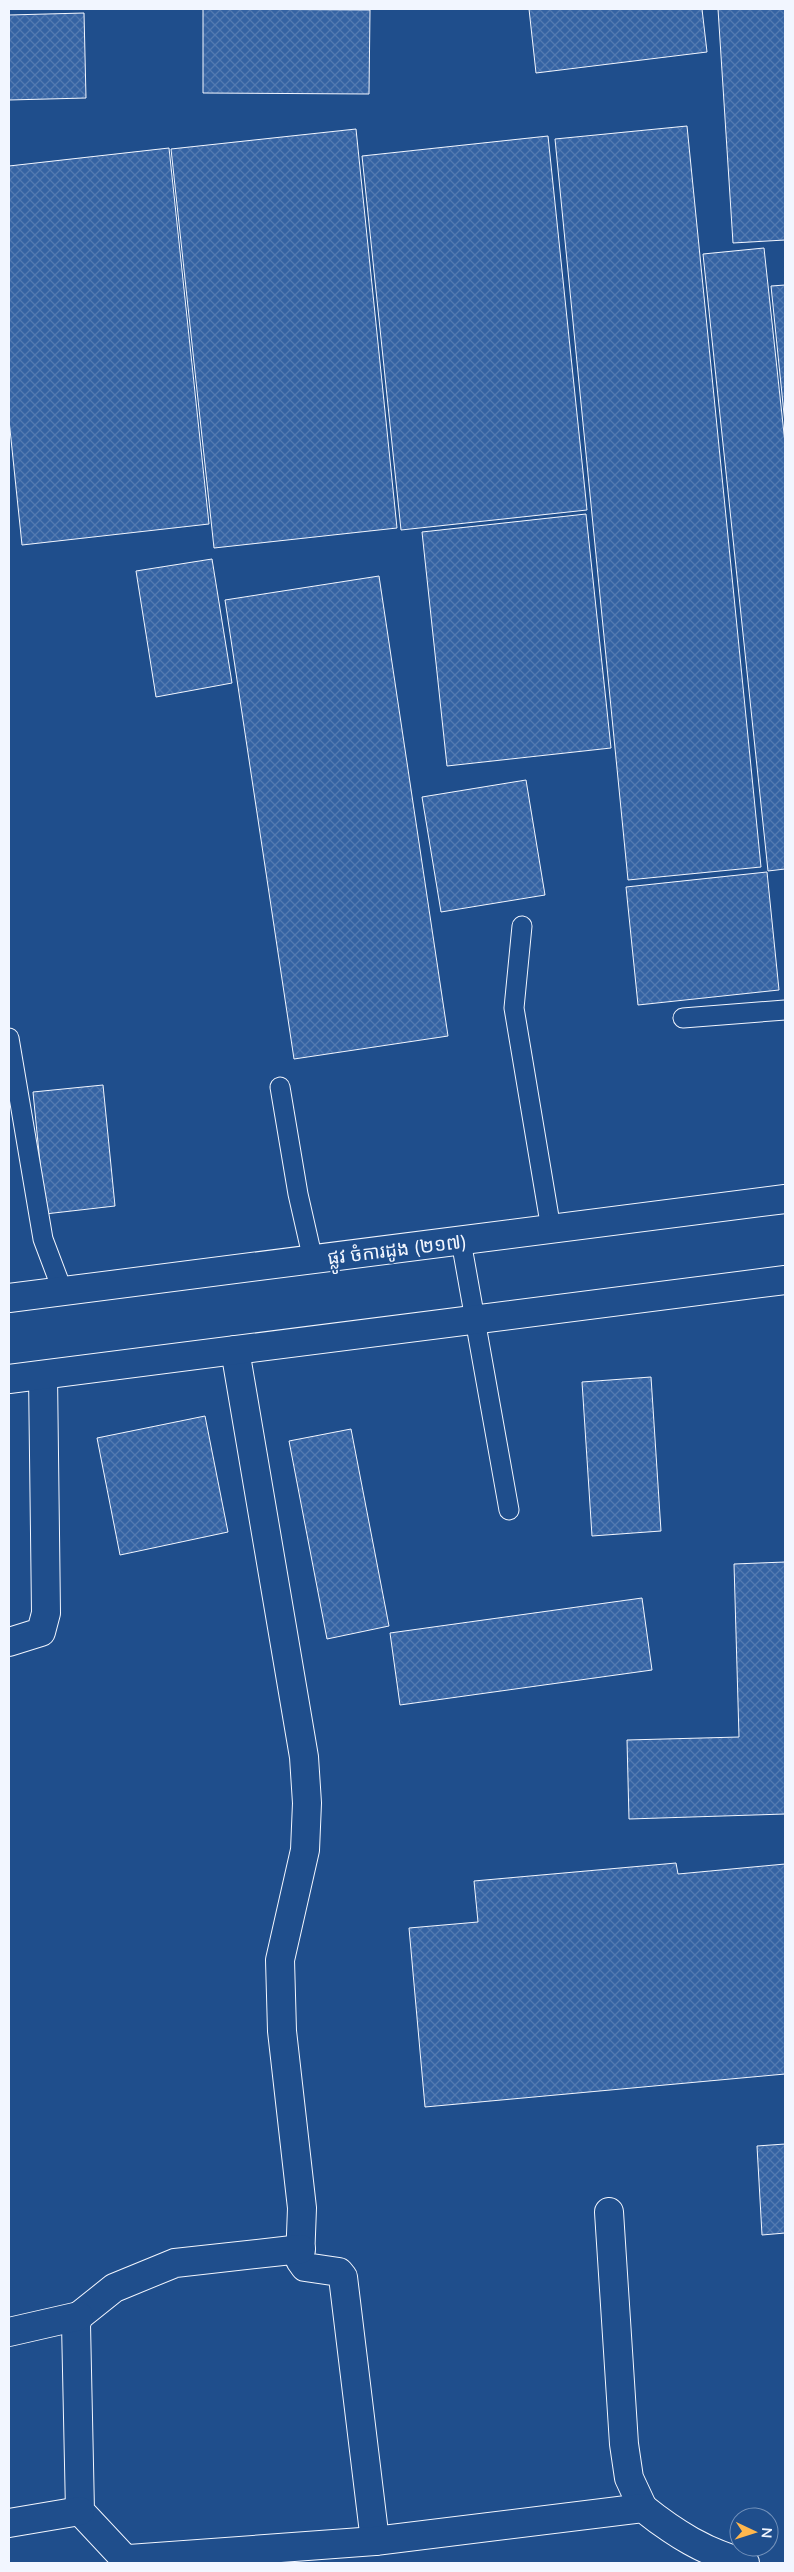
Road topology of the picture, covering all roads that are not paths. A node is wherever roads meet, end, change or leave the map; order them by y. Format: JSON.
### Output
{"nodes":[{"id":1,"x":522,"y":926,"type":"dead end"},
{"id":2,"x":785,"y":1010,"type":"edge"},
{"id":3,"x":683,"y":1018,"type":"dead end"},
{"id":4,"x":9,"y":1038,"type":"edge"},
{"id":5,"x":280,"y":1087,"type":"dead end"},
{"id":6,"x":785,"y":1199,"type":"edge"},
{"id":7,"x":551,"y":1229,"type":"junction"},
{"id":8,"x":461,"y":1241,"type":"junction"},
{"id":9,"x":313,"y":1260,"type":"junction"},
{"id":10,"x":785,"y":1280,"type":"edge"},
{"id":11,"x":63,"y":1292,"type":"junction"},
{"id":12,"x":9,"y":1298,"type":"edge"},
{"id":13,"x":475,"y":1320,"type":"junction"},
{"id":14,"x":236,"y":1350,"type":"junction"},
{"id":15,"x":43,"y":1375,"type":"junction"},
{"id":16,"x":9,"y":1379,"type":"edge"},
{"id":17,"x":509,"y":1510,"type":"dead end"},
{"id":18,"x":9,"y":1642,"type":"edge"},
{"id":19,"x":609,"y":2212,"type":"dead end"},
{"id":20,"x":300,"y":2249,"type":"junction"},
{"id":21,"x":79,"y":2316,"type":"junction"},
{"id":22,"x":9,"y":2332,"type":"edge"},
{"id":23,"x":643,"y":2508,"type":"junction"},
{"id":24,"x":80,"y":2511,"type":"junction"},
{"id":25,"x":9,"y":2523,"type":"edge"},
{"id":26,"x":375,"y":2541,"type":"junction"},
{"id":27,"x":745,"y":2563,"type":"edge"}],
"edges":[{"from":1,"to":7,"type":"lane"},
{"from":2,"to":3,"type":"lane"},
{"from":4,"to":11,"type":"lane"},
{"from":5,"to":9,"type":"lane"},
{"from":6,"to":7,"type":"street","name":"ផ្លូវ ចំការដូង (២១៧)"},
{"from":7,"to":8,"type":"street","name":"ផ្លូវ ចំការដូង (២១៧)"},
{"from":8,"to":9,"type":"street","name":"ផ្លូវ ចំការដូង (២១៧)"},
{"from":8,"to":13,"type":"lane"},
{"from":9,"to":11,"type":"street","name":"ផ្លូវ ចំការដូង (២១៧)"},
{"from":10,"to":13,"type":"street"},
{"from":11,"to":12,"type":"street","name":"ផ្លូវ ចំការដូង (២១៧)"},
{"from":13,"to":14,"type":"street"},
{"from":13,"to":17,"type":"lane"},
{"from":14,"to":15,"type":"street"},
{"from":14,"to":20,"type":"street"},
{"from":15,"to":16,"type":"street"},
{"from":15,"to":18,"type":"street"},
{"from":19,"to":23,"type":"street"},
{"from":20,"to":21,"type":"street"},
{"from":20,"to":26,"type":"street"},
{"from":21,"to":22,"type":"street"},
{"from":21,"to":24,"type":"street"},
{"from":23,"to":26,"type":"street"},
{"from":23,"to":27,"type":"street"},
{"from":24,"to":25,"type":"street"},
{"from":24,"to":26,"type":"street"}]}
